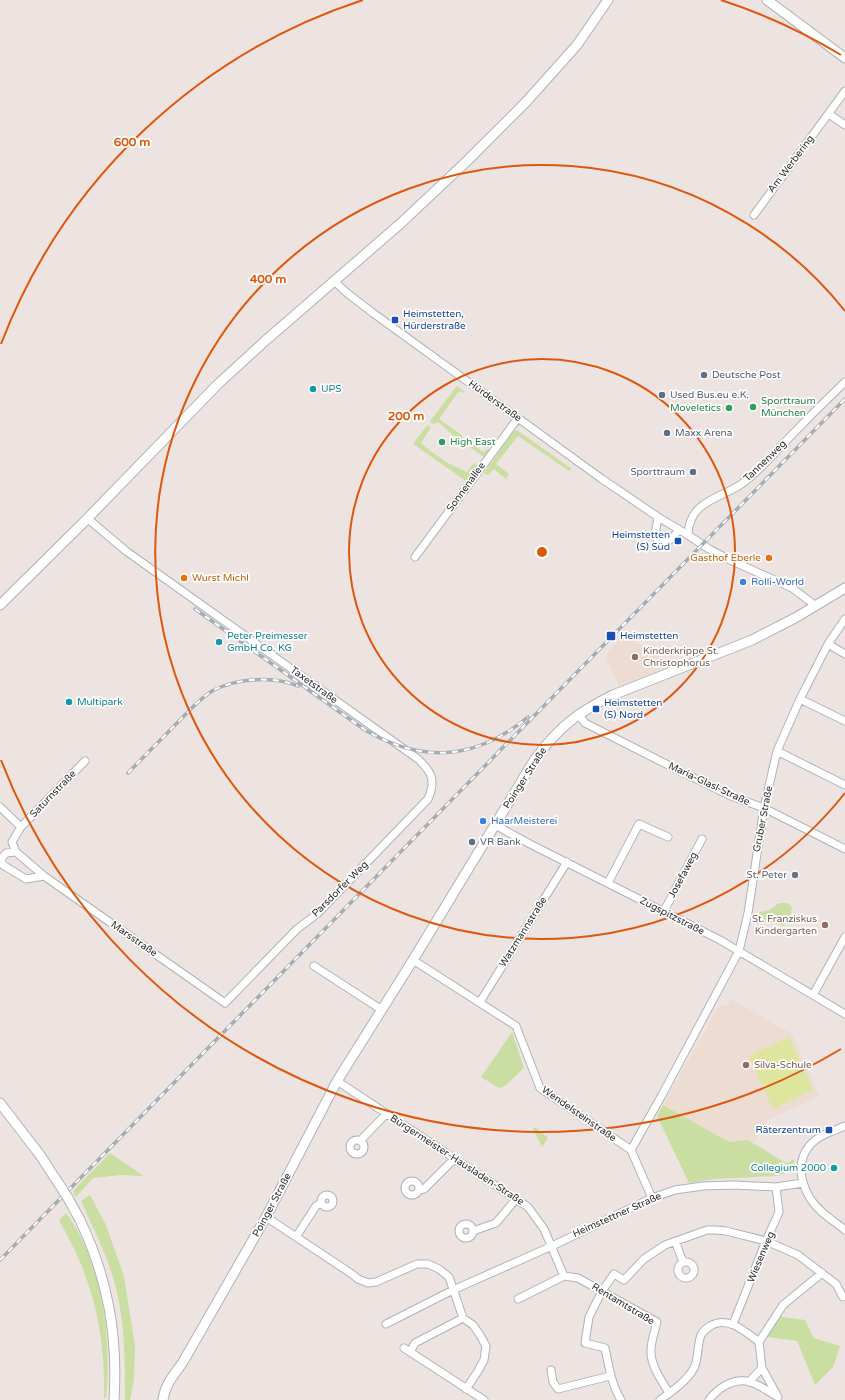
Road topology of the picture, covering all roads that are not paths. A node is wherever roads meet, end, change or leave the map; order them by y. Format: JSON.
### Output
{"nodes":[{"id":1,"x":608,"y":0,"type":"edge"},
{"id":2,"x":767,"y":0,"type":"edge"},
{"id":3,"x":845,"y":58,"type":"edge"},
{"id":4,"x":845,"y":91,"type":"edge"},
{"id":5,"x":829,"y":114,"type":"junction"},
{"id":6,"x":845,"y":125,"type":"edge"},
{"id":7,"x":754,"y":215,"type":"dead end"},
{"id":8,"x":334,"y":281,"type":"junction"},
{"id":9,"x":845,"y":382,"type":"edge"},
{"id":10,"x":518,"y":418,"type":"junction"},
{"id":11,"x":658,"y":517,"type":"junction"},
{"id":12,"x":87,"y":518,"type":"junction"},
{"id":13,"x":679,"y":530,"type":"junction"},
{"id":14,"x":688,"y":535,"type":"junction"},
{"id":15,"x":415,"y":557,"type":"dead end"},
{"id":16,"x":845,"y":588,"type":"edge"},
{"id":17,"x":0,"y":606,"type":"edge"},
{"id":18,"x":816,"y":606,"type":"junction"},
{"id":19,"x":845,"y":619,"type":"edge"},
{"id":20,"x":828,"y":644,"type":"junction"},
{"id":21,"x":845,"y":654,"type":"edge"},
{"id":22,"x":800,"y":699,"type":"junction"},
{"id":23,"x":578,"y":714,"type":"junction"},
{"id":24,"x":845,"y":721,"type":"edge"},
{"id":25,"x":777,"y":751,"type":"junction"},
{"id":26,"x":85,"y":761,"type":"dead end"},
{"id":27,"x":845,"y":784,"type":"edge"},
{"id":28,"x":433,"y":788,"type":"joint"},
{"id":29,"x":0,"y":807,"type":"edge"},
{"id":30,"x":764,"y":808,"type":"junction"},
{"id":31,"x":495,"y":825,"type":"junction"},
{"id":32,"x":21,"y":827,"type":"junction"},
{"id":33,"x":668,"y":837,"type":"dead end"},
{"id":34,"x":702,"y":839,"type":"dead end"},
{"id":35,"x":845,"y":849,"type":"edge"},
{"id":36,"x":16,"y":852,"type":"junction"},
{"id":37,"x":567,"y":862,"type":"junction"},
{"id":38,"x":44,"y":876,"type":"junction"},
{"id":39,"x":608,"y":883,"type":"junction"},
{"id":40,"x":664,"y":911,"type":"junction"},
{"id":41,"x":845,"y":937,"type":"edge"},
{"id":42,"x":739,"y":951,"type":"junction"},
{"id":43,"x":414,"y":960,"type":"junction"},
{"id":44,"x":314,"y":966,"type":"dead end"},
{"id":45,"x":813,"y":995,"type":"junction"},
{"id":46,"x":480,"y":1002,"type":"junction"},
{"id":47,"x":225,"y":1003,"type":"joint"},
{"id":48,"x":382,"y":1010,"type":"junction"},
{"id":49,"x":845,"y":1014,"type":"edge"},
{"id":50,"x":337,"y":1081,"type":"junction"},
{"id":51,"x":0,"y":1103,"type":"edge"},
{"id":52,"x":386,"y":1114,"type":"junction"},
{"id":53,"x":845,"y":1126,"type":"edge"},
{"id":54,"x":360,"y":1141,"type":"dead end"},
{"id":55,"x":630,"y":1150,"type":"junction"},
{"id":56,"x":454,"y":1159,"type":"junction"},
{"id":57,"x":803,"y":1183,"type":"junction"},
{"id":58,"x":776,"y":1188,"type":"junction"},
{"id":59,"x":419,"y":1190,"type":"dead end"},
{"id":60,"x":652,"y":1198,"type":"junction"},
{"id":61,"x":516,"y":1199,"type":"junction"},
{"id":62,"x":321,"y":1203,"type":"dead end"},
{"id":63,"x":266,"y":1217,"type":"junction"},
{"id":64,"x":845,"y":1230,"type":"edge"},
{"id":65,"x":473,"y":1231,"type":"dead end"},
{"id":66,"x":296,"y":1238,"type":"junction"},
{"id":67,"x":674,"y":1241,"type":"junction"},
{"id":68,"x":766,"y":1241,"type":"junction"},
{"id":69,"x":552,"y":1246,"type":"junction"},
{"id":70,"x":683,"y":1262,"type":"dead end"},
{"id":71,"x":822,"y":1273,"type":"junction"},
{"id":72,"x":564,"y":1276,"type":"junction"},
{"id":73,"x":453,"y":1290,"type":"junction"},
{"id":74,"x":602,"y":1291,"type":"junction"},
{"id":75,"x":843,"y":1297,"type":"dead end"},
{"id":76,"x":518,"y":1299,"type":"dead end"},
{"id":77,"x":463,"y":1318,"type":"junction"},
{"id":78,"x":386,"y":1324,"type":"dead end"},
{"id":79,"x":733,"y":1324,"type":"junction"},
{"id":80,"x":759,"y":1342,"type":"junction"},
{"id":81,"x":762,"y":1368,"type":"junction"},
{"id":82,"x":551,"y":1370,"type":"dead end"},
{"id":83,"x":610,"y":1376,"type":"junction"},
{"id":84,"x":750,"y":1382,"type":"junction"},
{"id":85,"x":466,"y":1389,"type":"junction"},
{"id":86,"x":669,"y":1393,"type":"junction"},
{"id":87,"x":114,"y":1400,"type":"edge"},
{"id":88,"x":163,"y":1400,"type":"edge"},
{"id":89,"x":484,"y":1400,"type":"edge"},
{"id":90,"x":620,"y":1400,"type":"edge"},
{"id":91,"x":660,"y":1400,"type":"edge"},
{"id":92,"x":709,"y":1400,"type":"edge"}],
"edges":[{"from":1,"to":8,"type":"street"},
{"from":2,"to":3,"type":"street"},
{"from":4,"to":5,"type":"street","name":"Am Werbering"},
{"from":5,"to":6,"type":"street"},
{"from":5,"to":7,"type":"street","name":"Am Werbering"},
{"from":8,"to":10,"type":"street","name":"Hürderstraße"},
{"from":8,"to":12,"type":"street"},
{"from":9,"to":14,"type":"street","name":"Tannenweg"},
{"from":10,"to":11,"type":"street","name":"Hürderstraße"},
{"from":10,"to":15,"type":"street","name":"Sonnenallee"},
{"from":11,"to":13,"type":"street","name":"Hürderstraße"},
{"from":11,"to":13,"type":"street"},
{"from":12,"to":17,"type":"street"},
{"from":12,"to":28,"type":"street","name":"Taxetstraße"},
{"from":13,"to":14,"type":"street","name":"Hürderstraße"},
{"from":14,"to":18,"type":"street","name":"Hürderstraße"},
{"from":16,"to":18,"type":"street","name":"Poinger Straße"},
{"from":18,"to":23,"type":"street","name":"Poinger Straße"},
{"from":19,"to":20,"type":"street","name":"Gruber Straße"},
{"from":20,"to":21,"type":"street"},
{"from":20,"to":22,"type":"street","name":"Gruber Straße"},
{"from":22,"to":24,"type":"street"},
{"from":22,"to":25,"type":"street","name":"Gruber Straße"},
{"from":23,"to":30,"type":"street","name":"Maria-Glasl-Straße"},
{"from":23,"to":31,"type":"street","name":"Poinger Straße"},
{"from":25,"to":27,"type":"street"},
{"from":25,"to":30,"type":"street","name":"Gruber Straße"},
{"from":26,"to":32,"type":"street","name":"Saturnstraße"},
{"from":28,"to":47,"type":"street","name":"Parsdorfer Weg"},
{"from":29,"to":32,"type":"street"},
{"from":30,"to":35,"type":"street","name":"Maria-Glasl-Straße"},
{"from":30,"to":42,"type":"street","name":"Gruber Straße"},
{"from":31,"to":37,"type":"street","name":"Zugspitzstraße"},
{"from":31,"to":43,"type":"street","name":"Poinger Straße"},
{"from":32,"to":36,"type":"street"},
{"from":33,"to":39,"type":"street"},
{"from":34,"to":40,"type":"street","name":"Josefaweg"},
{"from":36,"to":38,"type":"street","name":"Marsstraße"},
{"from":36,"to":38,"type":"street"},
{"from":37,"to":39,"type":"street","name":"Zugspitzstraße"},
{"from":37,"to":46,"type":"street","name":"Watzmannstraße"},
{"from":38,"to":47,"type":"street","name":"Marsstraße"},
{"from":39,"to":40,"type":"street","name":"Zugspitzstraße"},
{"from":40,"to":42,"type":"street","name":"Zugspitzstraße"},
{"from":41,"to":45,"type":"street"},
{"from":42,"to":45,"type":"street","name":"Zugspitzstraße"},
{"from":42,"to":55,"type":"street","name":"Gruber Straße"},
{"from":43,"to":46,"type":"street","name":"Wendelsteinstraße"},
{"from":43,"to":48,"type":"street","name":"Poinger Straße"},
{"from":44,"to":48,"type":"street"},
{"from":45,"to":49,"type":"street","name":"Zugspitzstraße"},
{"from":46,"to":55,"type":"street","name":"Wendelsteinstraße"},
{"from":48,"to":50,"type":"street","name":"Poinger Straße"},
{"from":50,"to":52,"type":"street","name":"Bürgermeister-Hausladen-Straße"},
{"from":50,"to":63,"type":"street","name":"Poinger Straße"},
{"from":51,"to":87,"type":"street","bridge":true},
{"from":52,"to":54,"type":"street"},
{"from":52,"to":56,"type":"street","name":"Bürgermeister-Hausladen-Straße"},
{"from":53,"to":57,"type":"street"},
{"from":55,"to":60,"type":"street"},
{"from":56,"to":59,"type":"street"},
{"from":56,"to":61,"type":"street","name":"Bürgermeister-Hausladen-Straße"},
{"from":57,"to":58,"type":"street","name":"Heimstettner Straße"},
{"from":57,"to":64,"type":"street"},
{"from":58,"to":60,"type":"street","name":"Heimstettner Straße"},
{"from":58,"to":68,"type":"street","name":"Wiesenweg"},
{"from":60,"to":69,"type":"street","name":"Heimstettner Straße"},
{"from":61,"to":65,"type":"street"},
{"from":61,"to":69,"type":"street","name":"Bürgermeister-Hausladen-Straße"},
{"from":62,"to":66,"type":"street"},
{"from":63,"to":66,"type":"street"},
{"from":63,"to":88,"type":"street","name":"Poinger Straße"},
{"from":66,"to":73,"type":"street"},
{"from":67,"to":68,"type":"street"},
{"from":67,"to":70,"type":"street"},
{"from":67,"to":74,"type":"street"},
{"from":68,"to":71,"type":"street"},
{"from":68,"to":79,"type":"street","name":"Wiesenweg"},
{"from":69,"to":72,"type":"street","name":"Bürgermeister-Hausladen-Straße"},
{"from":69,"to":73,"type":"street","name":"Heimstettner Straße"},
{"from":71,"to":75,"type":"street"},
{"from":71,"to":80,"type":"street"},
{"from":72,"to":74,"type":"street","name":"Rentamtstraße"},
{"from":72,"to":76,"type":"street"},
{"from":73,"to":77,"type":"street"},
{"from":73,"to":78,"type":"street","name":"Heimstettner Straße"},
{"from":74,"to":83,"type":"street"},
{"from":74,"to":86,"type":"street","name":"Rentamtstraße"},
{"from":77,"to":85,"type":"street"},
{"from":77,"to":85,"type":"street"},
{"from":79,"to":80,"type":"street"},
{"from":79,"to":86,"type":"street"},
{"from":80,"to":81,"type":"street"},
{"from":81,"to":84,"type":"street"},
{"from":81,"to":84,"type":"street"},
{"from":82,"to":83,"type":"street"},
{"from":83,"to":90,"type":"street"},
{"from":84,"to":92,"type":"street"},
{"from":85,"to":89,"type":"street"},
{"from":86,"to":91,"type":"street"}]}
